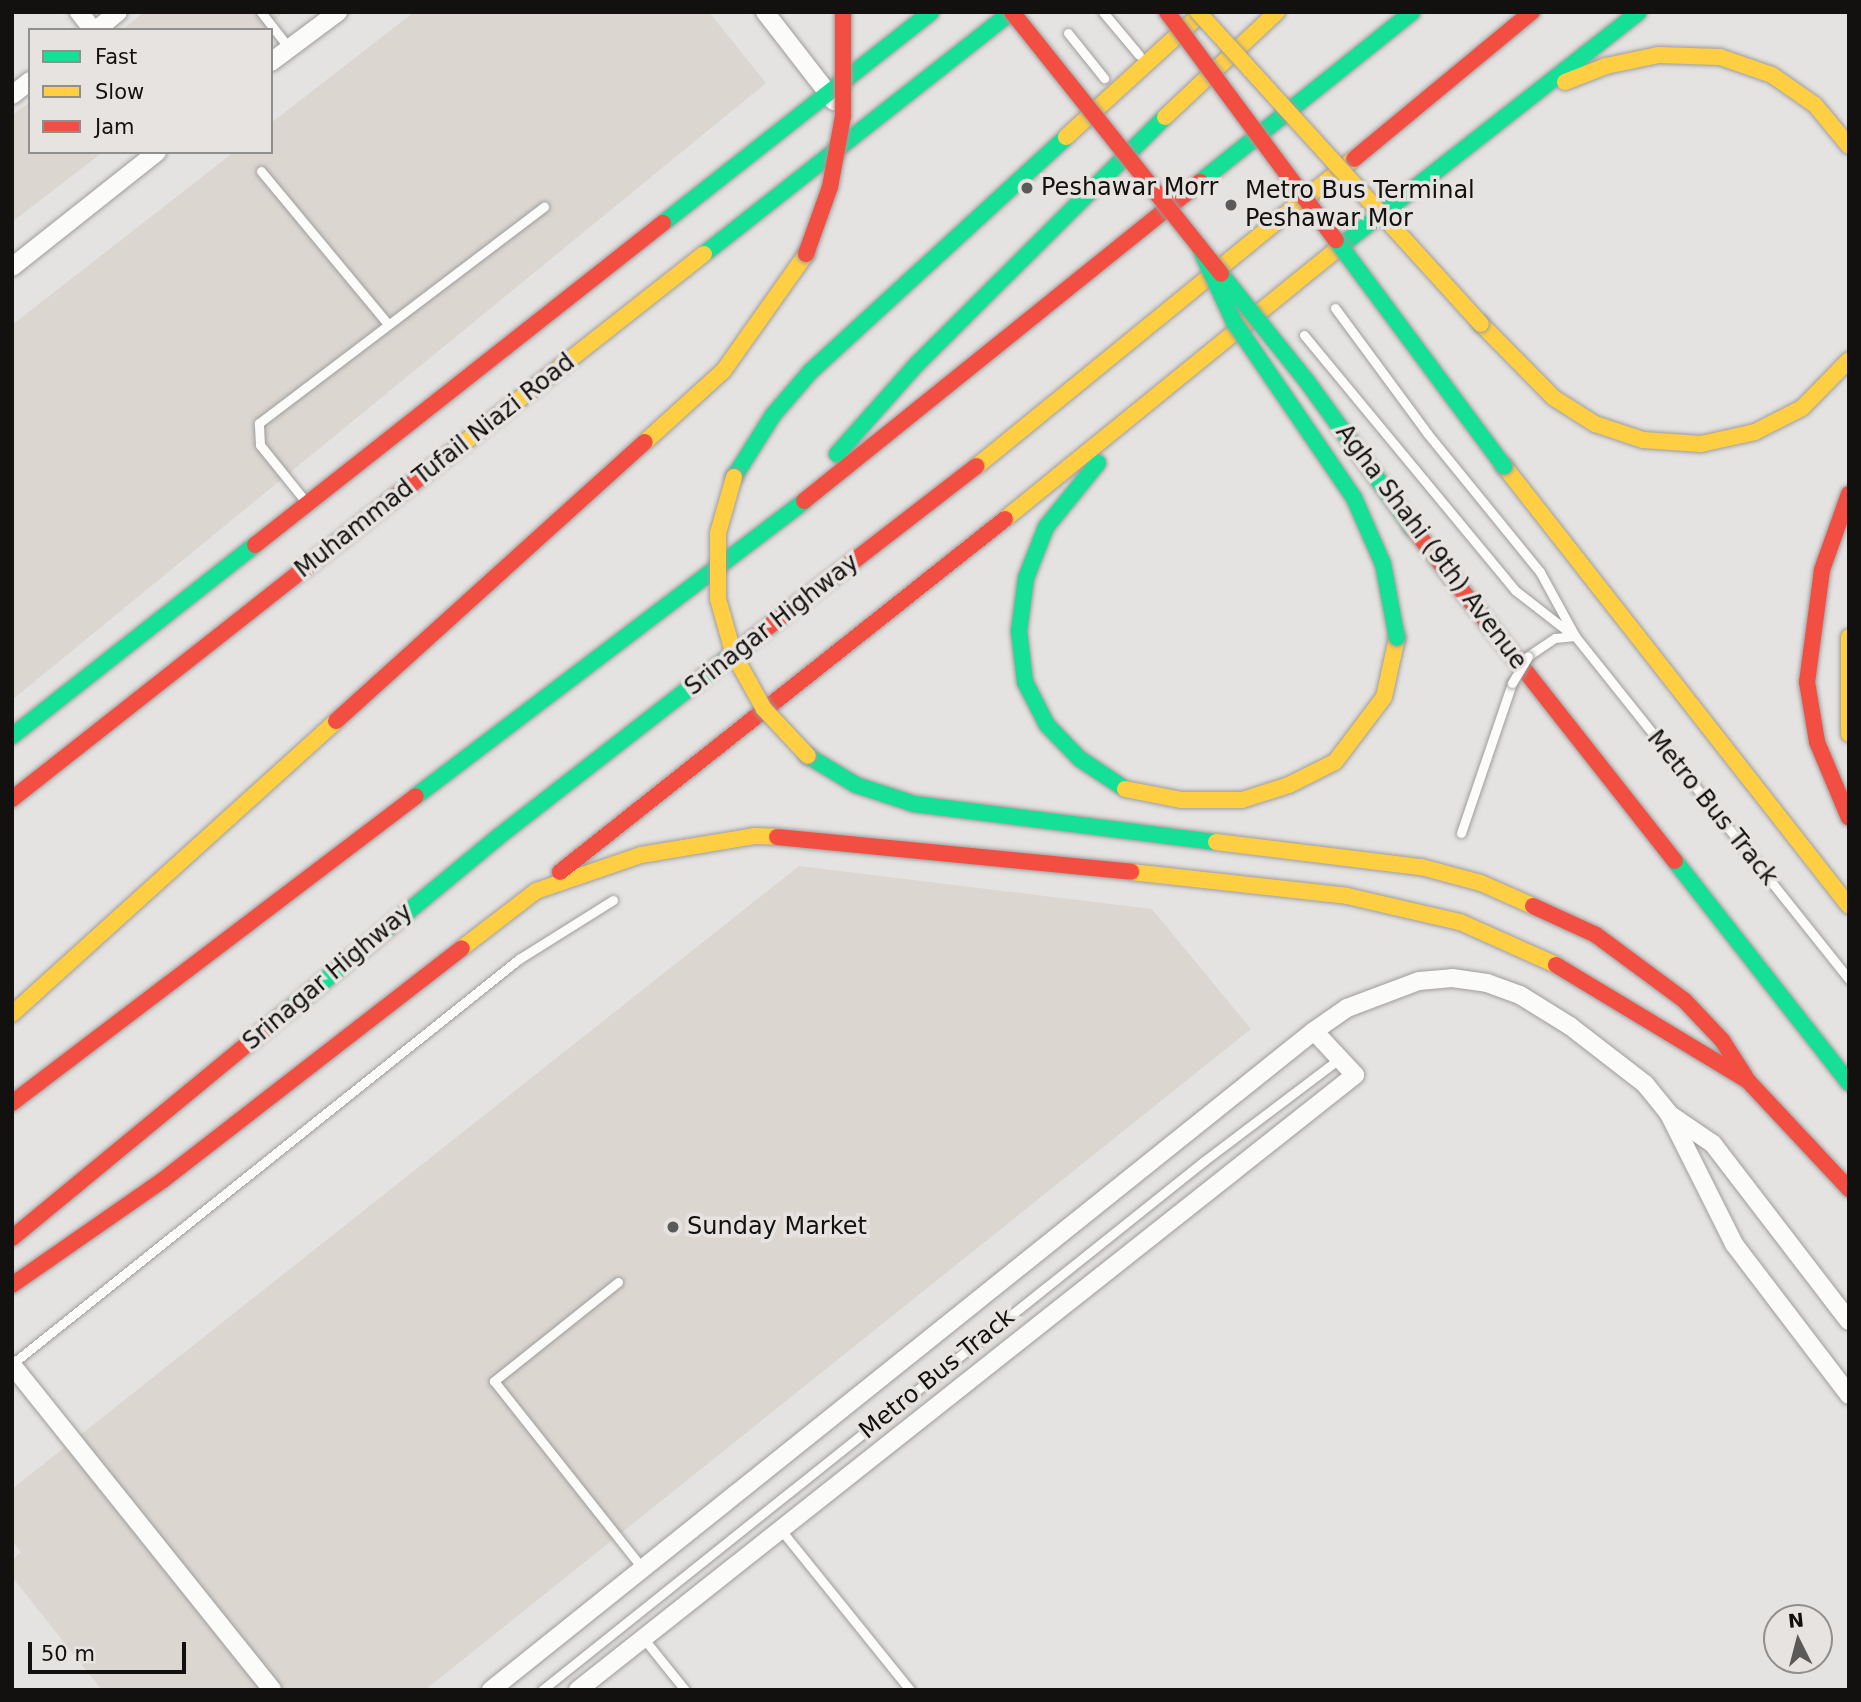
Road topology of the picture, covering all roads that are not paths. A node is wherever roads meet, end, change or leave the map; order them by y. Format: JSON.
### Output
{"nodes":[{"id":1,"x":79,"y":12,"type":"edge"},
{"id":2,"x":118,"y":12,"type":"edge"},
{"id":3,"x":261,"y":12,"type":"edge"},
{"id":4,"x":338,"y":12,"type":"edge"},
{"id":5,"x":765,"y":12,"type":"edge"},
{"id":6,"x":844,"y":12,"type":"edge"},
{"id":7,"x":931,"y":12,"type":"edge"},
{"id":8,"x":1012,"y":12,"type":"edge"},
{"id":9,"x":1103,"y":12,"type":"edge"},
{"id":10,"x":1167,"y":12,"type":"edge"},
{"id":11,"x":1201,"y":12,"type":"edge"},
{"id":12,"x":1277,"y":12,"type":"edge"},
{"id":13,"x":1412,"y":12,"type":"edge"},
{"id":14,"x":1532,"y":12,"type":"edge"},
{"id":15,"x":1639,"y":12,"type":"edge"},
{"id":16,"x":92,"y":28,"type":"edge"},
{"id":17,"x":97,"y":28,"type":"edge"},
{"id":18,"x":1068,"y":33,"type":"dead end"},
{"id":19,"x":289,"y":48,"type":"junction"},
{"id":20,"x":1139,"y":55,"type":"dead end"},
{"id":21,"x":273,"y":60,"type":"edge"},
{"id":22,"x":1104,"y":78,"type":"dead end"},
{"id":23,"x":28,"y":83,"type":"edge"},
{"id":24,"x":827,"y":92,"type":"junction"},
{"id":25,"x":12,"y":95,"type":"edge"},
{"id":26,"x":1507,"y":113,"type":"junction"},
{"id":27,"x":858,"y":133,"type":"junction"},
{"id":28,"x":1849,"y":146,"type":"edge"},
{"id":29,"x":154,"y":154,"type":"edge"},
{"id":30,"x":261,"y":171,"type":"dead end"},
{"id":31,"x":544,"y":207,"type":"dead end"},
{"id":32,"x":1199,"y":246,"type":"junction"},
{"id":33,"x":12,"y":267,"type":"edge"},
{"id":34,"x":1335,"y":308,"type":"dead end"},
{"id":35,"x":387,"y":323,"type":"junction"},
{"id":36,"x":1304,"y":335,"type":"dead end"},
{"id":37,"x":1849,"y":360,"type":"edge"},
{"id":38,"x":1147,"y":405,"type":"junction"},
{"id":39,"x":1849,"y":494,"type":"edge"},
{"id":40,"x":307,"y":503,"type":"junction"},
{"id":41,"x":772,"y":526,"type":"junction"},
{"id":42,"x":1575,"y":636,"type":"junction"},
{"id":43,"x":1849,"y":637,"type":"edge"},
{"id":44,"x":1849,"y":734,"type":"edge"},
{"id":45,"x":12,"y":736,"type":"edge"},
{"id":46,"x":12,"y":772,"type":"edge"},
{"id":47,"x":26,"y":788,"type":"junction"},
{"id":48,"x":12,"y":799,"type":"edge"},
{"id":49,"x":1849,"y":818,"type":"edge"},
{"id":50,"x":1461,"y":833,"type":"dead end"},
{"id":51,"x":536,"y":891,"type":"junction"},
{"id":52,"x":612,"y":900,"type":"dead end"},
{"id":53,"x":1849,"y":906,"type":"edge"},
{"id":54,"x":1849,"y":979,"type":"edge"},
{"id":55,"x":12,"y":1014,"type":"edge"},
{"id":56,"x":1314,"y":1031,"type":"junction"},
{"id":57,"x":1335,"y":1062,"type":"dead end"},
{"id":58,"x":1748,"y":1081,"type":"junction"},
{"id":59,"x":1849,"y":1083,"type":"edge"},
{"id":60,"x":12,"y":1103,"type":"edge"},
{"id":61,"x":1669,"y":1114,"type":"junction"},
{"id":62,"x":1849,"y":1189,"type":"edge"},
{"id":63,"x":12,"y":1238,"type":"edge"},
{"id":64,"x":618,"y":1282,"type":"dead end"},
{"id":65,"x":12,"y":1285,"type":"edge"},
{"id":66,"x":1849,"y":1321,"type":"edge"},
{"id":67,"x":12,"y":1364,"type":"edge"},
{"id":68,"x":1849,"y":1395,"type":"edge"},
{"id":69,"x":781,"y":1530,"type":"junction"},
{"id":70,"x":642,"y":1568,"type":"junction"},
{"id":71,"x":644,"y":1639,"type":"junction"},
{"id":72,"x":272,"y":1690,"type":"edge"},
{"id":73,"x":491,"y":1690,"type":"edge"},
{"id":74,"x":542,"y":1690,"type":"edge"},
{"id":75,"x":578,"y":1690,"type":"edge"},
{"id":76,"x":685,"y":1690,"type":"edge"},
{"id":77,"x":910,"y":1690,"type":"edge"}],
"edges":[{"from":1,"to":16,"type":"street"},
{"from":2,"to":17,"type":"street"},
{"from":3,"to":19,"type":"lane"},
{"from":4,"to":19,"type":"street"},
{"from":5,"to":24,"type":"street"},
{"from":6,"to":55,"type":"main road","bridge":true},
{"from":7,"to":24,"type":"main road"},
{"from":8,"to":27,"type":"main road","name":"Muhammad Tufail Niazi Road"},
{"from":8,"to":32,"type":"main road","name":"Agha Shahi (9th) Avenue","bridge":true},
{"from":9,"to":20,"type":"lane"},
{"from":10,"to":53,"type":"main road","bridge":true},
{"from":11,"to":37,"type":"main road","bridge":true},
{"from":11,"to":58,"type":"main road","bridge":true},
{"from":12,"to":41,"type":"main road"},
{"from":13,"to":41,"type":"main road"},
{"from":14,"to":63,"type":"main road","name":"Srinagar Highway"},
{"from":15,"to":26,"type":"main road"},
{"from":18,"to":22,"type":"lane"},
{"from":19,"to":21,"type":"street"},
{"from":23,"to":25,"type":"street"},
{"from":24,"to":27,"type":"street"},
{"from":24,"to":40,"type":"main road"},
{"from":26,"to":28,"type":"main road"},
{"from":26,"to":38,"type":"main road"},
{"from":27,"to":47,"type":"main road","name":"Muhammad Tufail Niazi Road"},
{"from":29,"to":33,"type":"street"},
{"from":30,"to":35,"type":"lane"},
{"from":31,"to":35,"type":"lane"},
{"from":32,"to":38,"type":"main road","bridge":true},
{"from":32,"to":59,"type":"main road","name":"Agha Shahi (9th) Avenue","bridge":true},
{"from":34,"to":42,"type":"lane","name":"Metro Bus Track"},
{"from":35,"to":40,"type":"lane"},
{"from":36,"to":42,"type":"lane","name":"Metro Bus Track"},
{"from":38,"to":51,"type":"main road"},
{"from":39,"to":49,"type":"main road"},
{"from":40,"to":45,"type":"main road"},
{"from":41,"to":60,"type":"main road"},
{"from":42,"to":50,"type":"lane","bridge":true},
{"from":42,"to":54,"type":"lane","name":"Metro Bus Track"},
{"from":43,"to":44,"type":"main road"},
{"from":46,"to":47,"type":"main road"},
{"from":47,"to":48,"type":"main road","name":"Muhammad Tufail Niazi Road"},
{"from":51,"to":58,"type":"main road"},
{"from":51,"to":65,"type":"main road"},
{"from":52,"to":67,"type":"lane"},
{"from":56,"to":61,"type":"street"},
{"from":56,"to":69,"type":"street"},
{"from":56,"to":70,"type":"street"},
{"from":57,"to":74,"type":"lane","name":"Metro Bus Track"},
{"from":58,"to":62,"type":"main road"},
{"from":61,"to":66,"type":"street"},
{"from":61,"to":68,"type":"street"},
{"from":64,"to":70,"type":"lane"},
{"from":67,"to":72,"type":"street"},
{"from":69,"to":71,"type":"street"},
{"from":69,"to":77,"type":"lane"},
{"from":70,"to":73,"type":"street"},
{"from":71,"to":75,"type":"street"},
{"from":71,"to":76,"type":"lane"}]}
